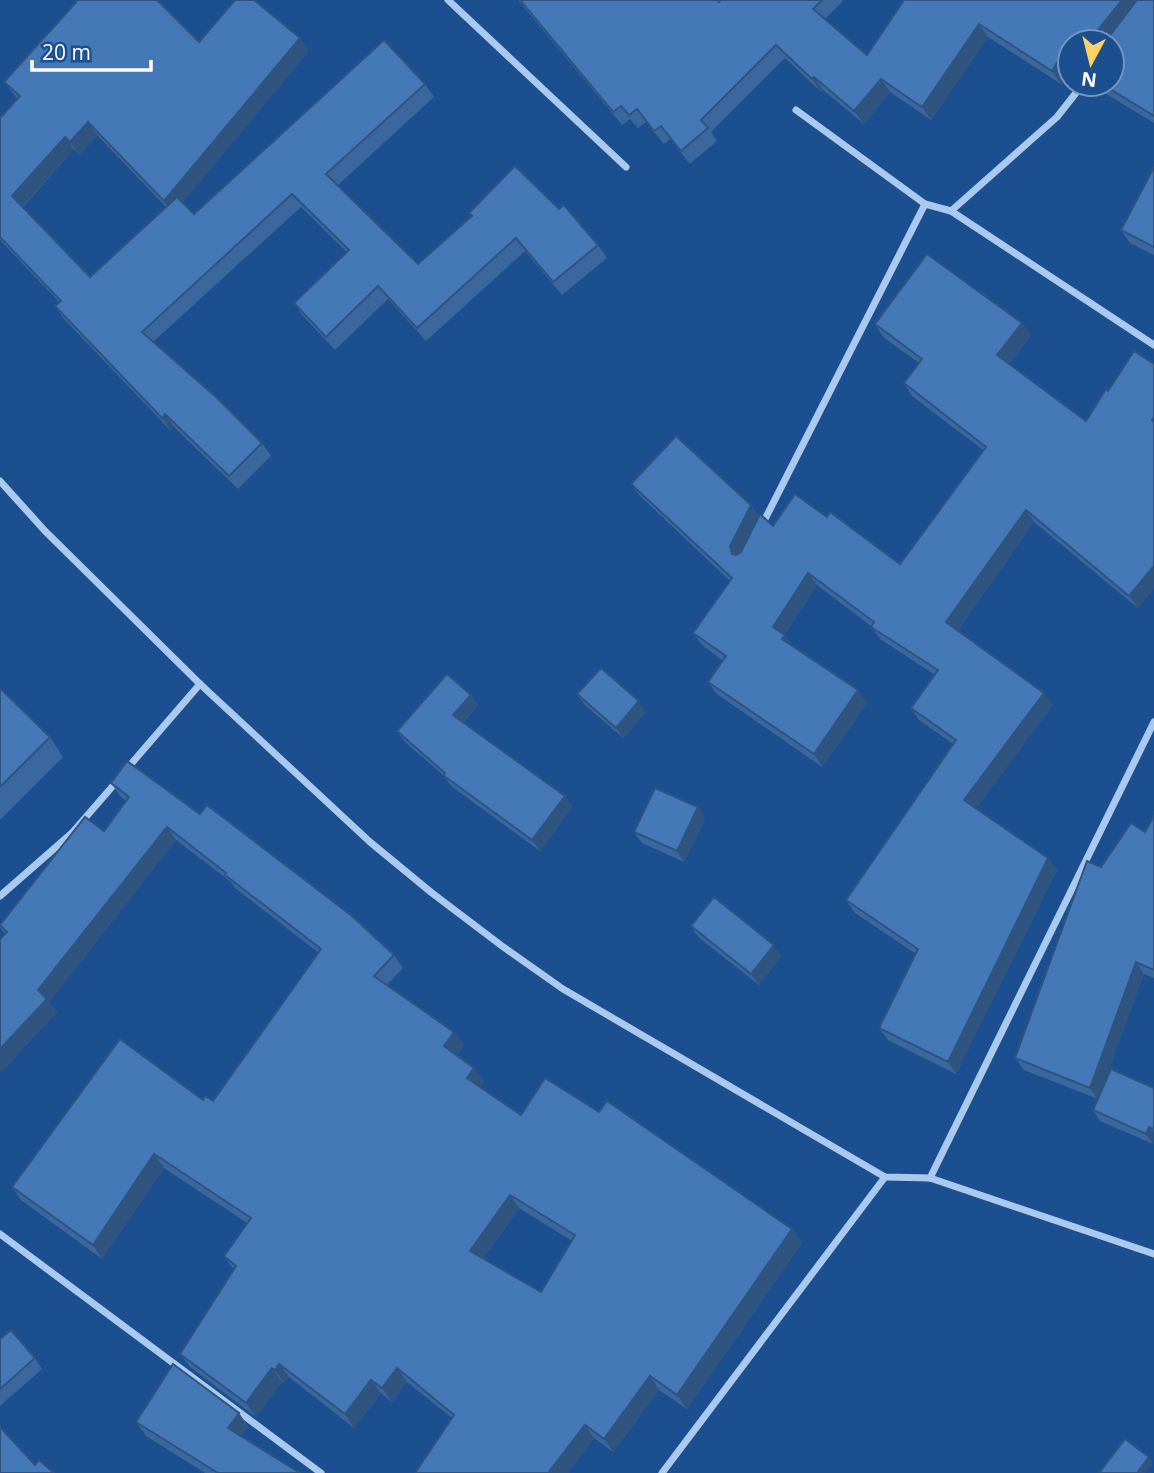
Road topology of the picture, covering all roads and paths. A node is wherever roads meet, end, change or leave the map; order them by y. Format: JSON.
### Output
{"nodes":[{"id":1,"x":448,"y":0,"type":"edge"},
{"id":2,"x":1072,"y":98,"type":"edge"},
{"id":3,"x":796,"y":110,"type":"dead end"},
{"id":4,"x":626,"y":167,"type":"dead end"},
{"id":5,"x":925,"y":204,"type":"junction"},
{"id":6,"x":951,"y":211,"type":"junction"},
{"id":7,"x":1154,"y":345,"type":"edge"},
{"id":8,"x":0,"y":481,"type":"edge"},
{"id":9,"x":756,"y":536,"type":"edge"},
{"id":10,"x":200,"y":684,"type":"junction"},
{"id":11,"x":1154,"y":722,"type":"edge"},
{"id":12,"x":0,"y":896,"type":"edge"},
{"id":13,"x":885,"y":1178,"type":"junction"},
{"id":14,"x":930,"y":1178,"type":"junction"},
{"id":15,"x":0,"y":1234,"type":"edge"},
{"id":16,"x":1154,"y":1254,"type":"edge"},
{"id":17,"x":321,"y":1473,"type":"edge"},
{"id":18,"x":662,"y":1473,"type":"edge"}],
"edges":[{"from":1,"to":4,"type":"street"},
{"from":2,"to":6,"type":"street"},
{"from":3,"to":5,"type":"street"},
{"from":5,"to":6,"type":"street"},
{"from":5,"to":9,"type":"street"},
{"from":6,"to":7,"type":"street"},
{"from":8,"to":10,"type":"street"},
{"from":10,"to":12,"type":"street"},
{"from":10,"to":13,"type":"street"},
{"from":11,"to":14,"type":"street"},
{"from":13,"to":14,"type":"street"},
{"from":13,"to":18,"type":"street"},
{"from":14,"to":16,"type":"street"},
{"from":15,"to":17,"type":"street"}]}
